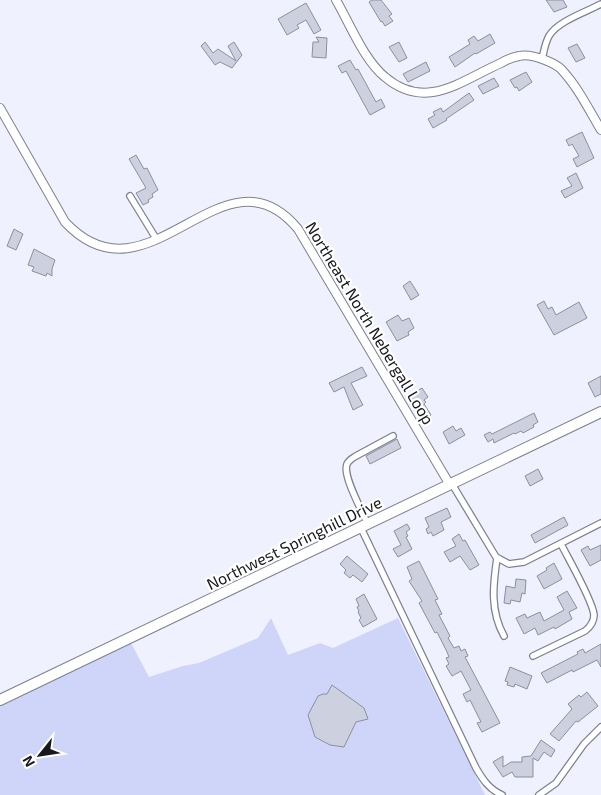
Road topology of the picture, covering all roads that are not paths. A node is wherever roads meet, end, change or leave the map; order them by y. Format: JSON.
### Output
{"nodes":[{"id":1,"x":336,"y":0,"type":"edge"},
{"id":2,"x":601,"y":4,"type":"edge"},
{"id":3,"x":542,"y":59,"type":"junction"},
{"id":4,"x":0,"y":108,"type":"edge"},
{"id":5,"x":601,"y":130,"type":"edge"},
{"id":6,"x":130,"y":196,"type":"dead end"},
{"id":7,"x":157,"y":240,"type":"junction"},
{"id":8,"x":601,"y":412,"type":"edge"},
{"id":9,"x":392,"y":436,"type":"dead end"},
{"id":10,"x":451,"y":485,"type":"junction"},
{"id":11,"x":601,"y":523,"type":"edge"},
{"id":12,"x":365,"y":526,"type":"junction"},
{"id":13,"x":561,"y":544,"type":"junction"},
{"id":14,"x":497,"y":558,"type":"junction"},
{"id":15,"x":504,"y":636,"type":"dead end"},
{"id":16,"x":533,"y":656,"type":"dead end"},
{"id":17,"x":0,"y":700,"type":"edge"},
{"id":18,"x":601,"y":727,"type":"edge"},
{"id":19,"x":502,"y":795,"type":"edge"},
{"id":20,"x":539,"y":795,"type":"edge"}],
"edges":[{"from":1,"to":3,"type":"street"},
{"from":2,"to":3,"type":"street"},
{"from":3,"to":5,"type":"street"},
{"from":4,"to":7,"type":"street","name":"Northeast North Nebergall Loop"},
{"from":6,"to":7,"type":"street"},
{"from":7,"to":10,"type":"street","name":"Northeast North Nebergall Loop"},
{"from":8,"to":10,"type":"main road","name":"Northwest Springhill Drive"},
{"from":9,"to":12,"type":"street"},
{"from":10,"to":12,"type":"main road","name":"Northwest Springhill Drive"},
{"from":10,"to":14,"type":"street"},
{"from":11,"to":13,"type":"street"},
{"from":12,"to":17,"type":"main road","name":"Northwest Springhill Drive"},
{"from":12,"to":19,"type":"street"},
{"from":13,"to":14,"type":"street"},
{"from":13,"to":16,"type":"street"},
{"from":14,"to":15,"type":"street"},
{"from":18,"to":20,"type":"street"}]}
